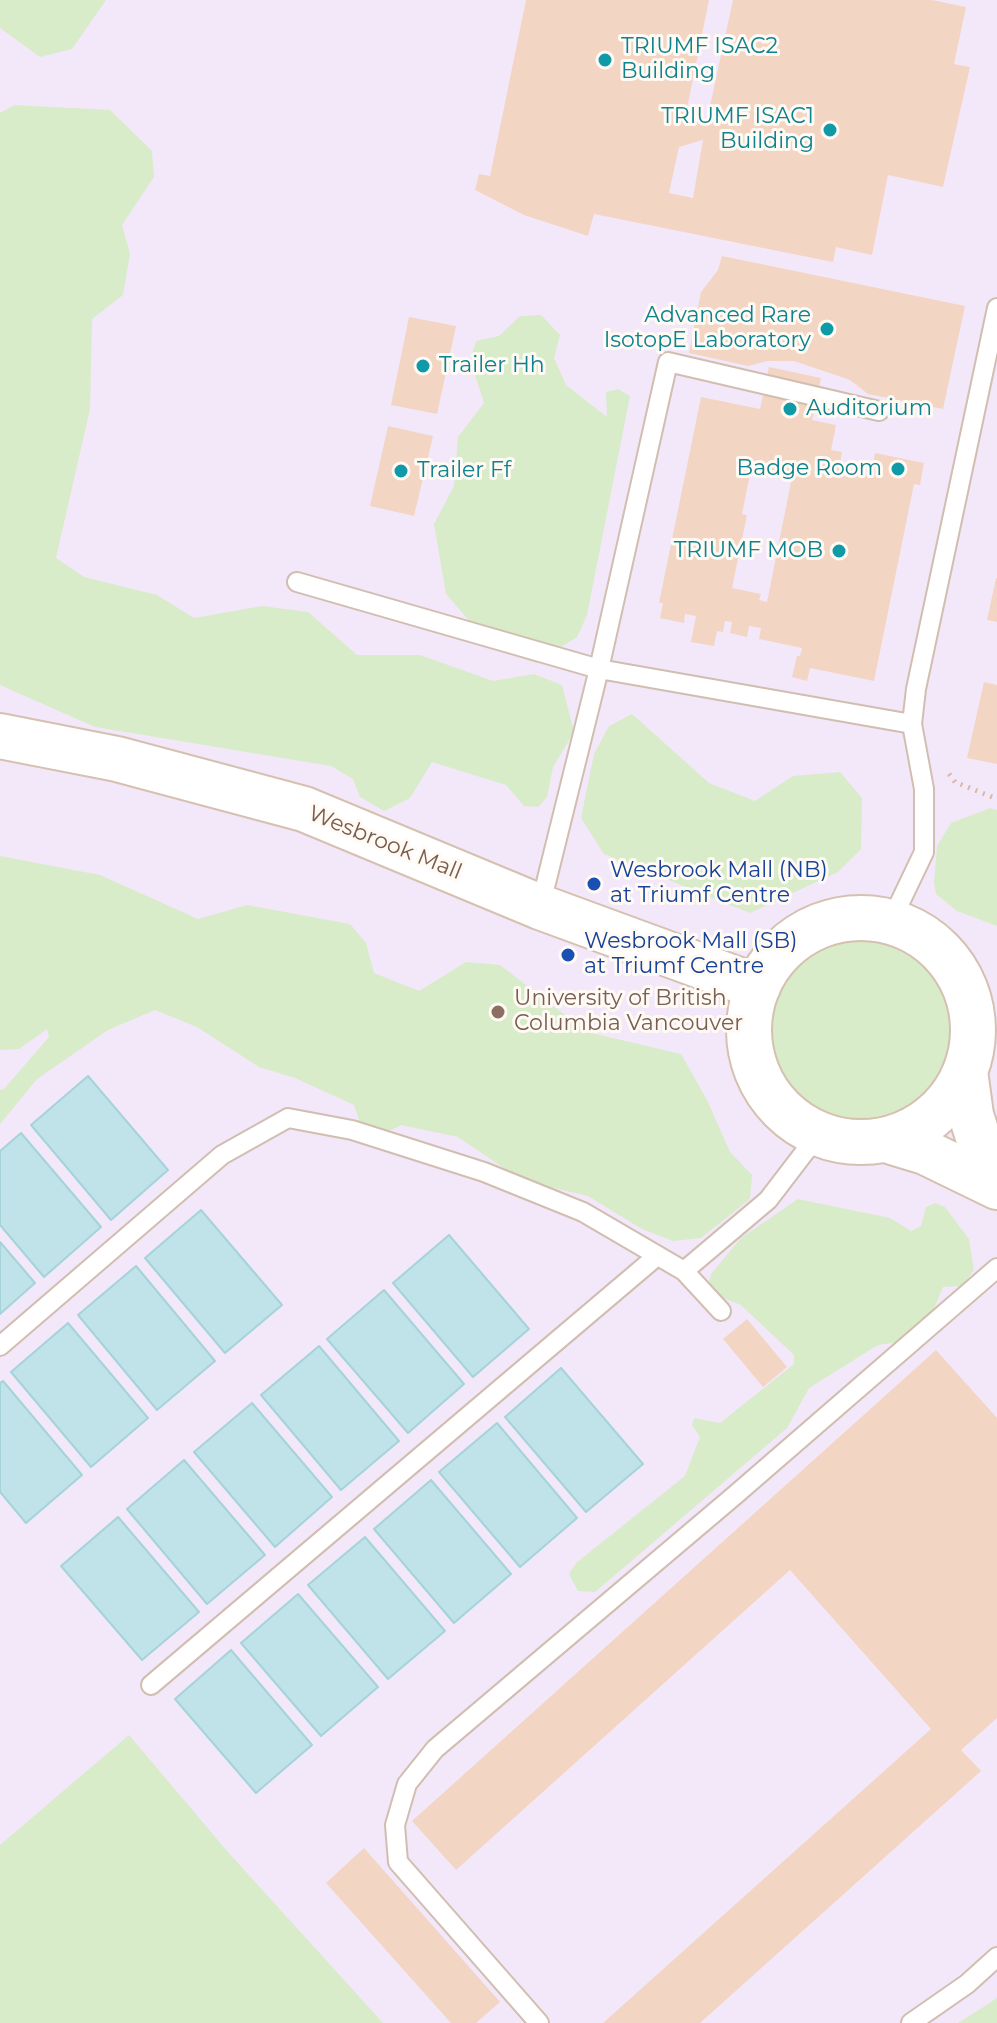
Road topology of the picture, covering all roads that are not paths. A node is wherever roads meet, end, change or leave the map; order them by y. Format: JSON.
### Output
{"nodes":[{"id":1,"x":997,"y":308,"type":"edge"},
{"id":2,"x":879,"y":411,"type":"dead end"},
{"id":3,"x":297,"y":582,"type":"dead end"},
{"id":4,"x":599,"y":669,"type":"junction"},
{"id":5,"x":912,"y":724,"type":"junction"},
{"id":6,"x":0,"y":736,"type":"edge"},
{"id":7,"x":540,"y":907,"type":"junction"},
{"id":8,"x":892,"y":919,"type":"junction"},
{"id":9,"x":758,"y":987,"type":"junction"},
{"id":10,"x":965,"y":1071,"type":"junction"},
{"id":11,"x":817,"y":1136,"type":"junction"},
{"id":12,"x":892,"y":1142,"type":"junction"},
{"id":13,"x":997,"y":1186,"type":"edge"},
{"id":14,"x":657,"y":1256,"type":"junction"},
{"id":15,"x":997,"y":1268,"type":"edge"},
{"id":16,"x":684,"y":1271,"type":"junction"},
{"id":17,"x":721,"y":1311,"type":"dead end"},
{"id":18,"x":0,"y":1346,"type":"edge"},
{"id":19,"x":151,"y":1685,"type":"dead end"},
{"id":20,"x":997,"y":1957,"type":"edge"},
{"id":21,"x":539,"y":2023,"type":"edge"},
{"id":22,"x":911,"y":2023,"type":"edge"}],
"edges":[{"from":1,"to":5,"type":"lane"},
{"from":2,"to":4,"type":"lane"},
{"from":3,"to":4,"type":"lane"},
{"from":4,"to":5,"type":"lane"},
{"from":4,"to":7,"type":"lane"},
{"from":5,"to":8,"type":"lane"},
{"from":6,"to":7,"type":"street","name":"Wesbrook Mall"},
{"from":7,"to":9,"type":"street","name":"Wesbrook Mall"},
{"from":8,"to":9,"type":"street"},
{"from":8,"to":10,"type":"street"},
{"from":9,"to":11,"type":"street"},
{"from":10,"to":12,"type":"street"},
{"from":10,"to":13,"type":"street"},
{"from":11,"to":12,"type":"street"},
{"from":11,"to":16,"type":"lane"},
{"from":12,"to":13,"type":"street"},
{"from":14,"to":16,"type":"lane"},
{"from":14,"to":18,"type":"lane"},
{"from":14,"to":19,"type":"lane"},
{"from":15,"to":21,"type":"lane"},
{"from":16,"to":17,"type":"lane"},
{"from":20,"to":22,"type":"lane"}]}
